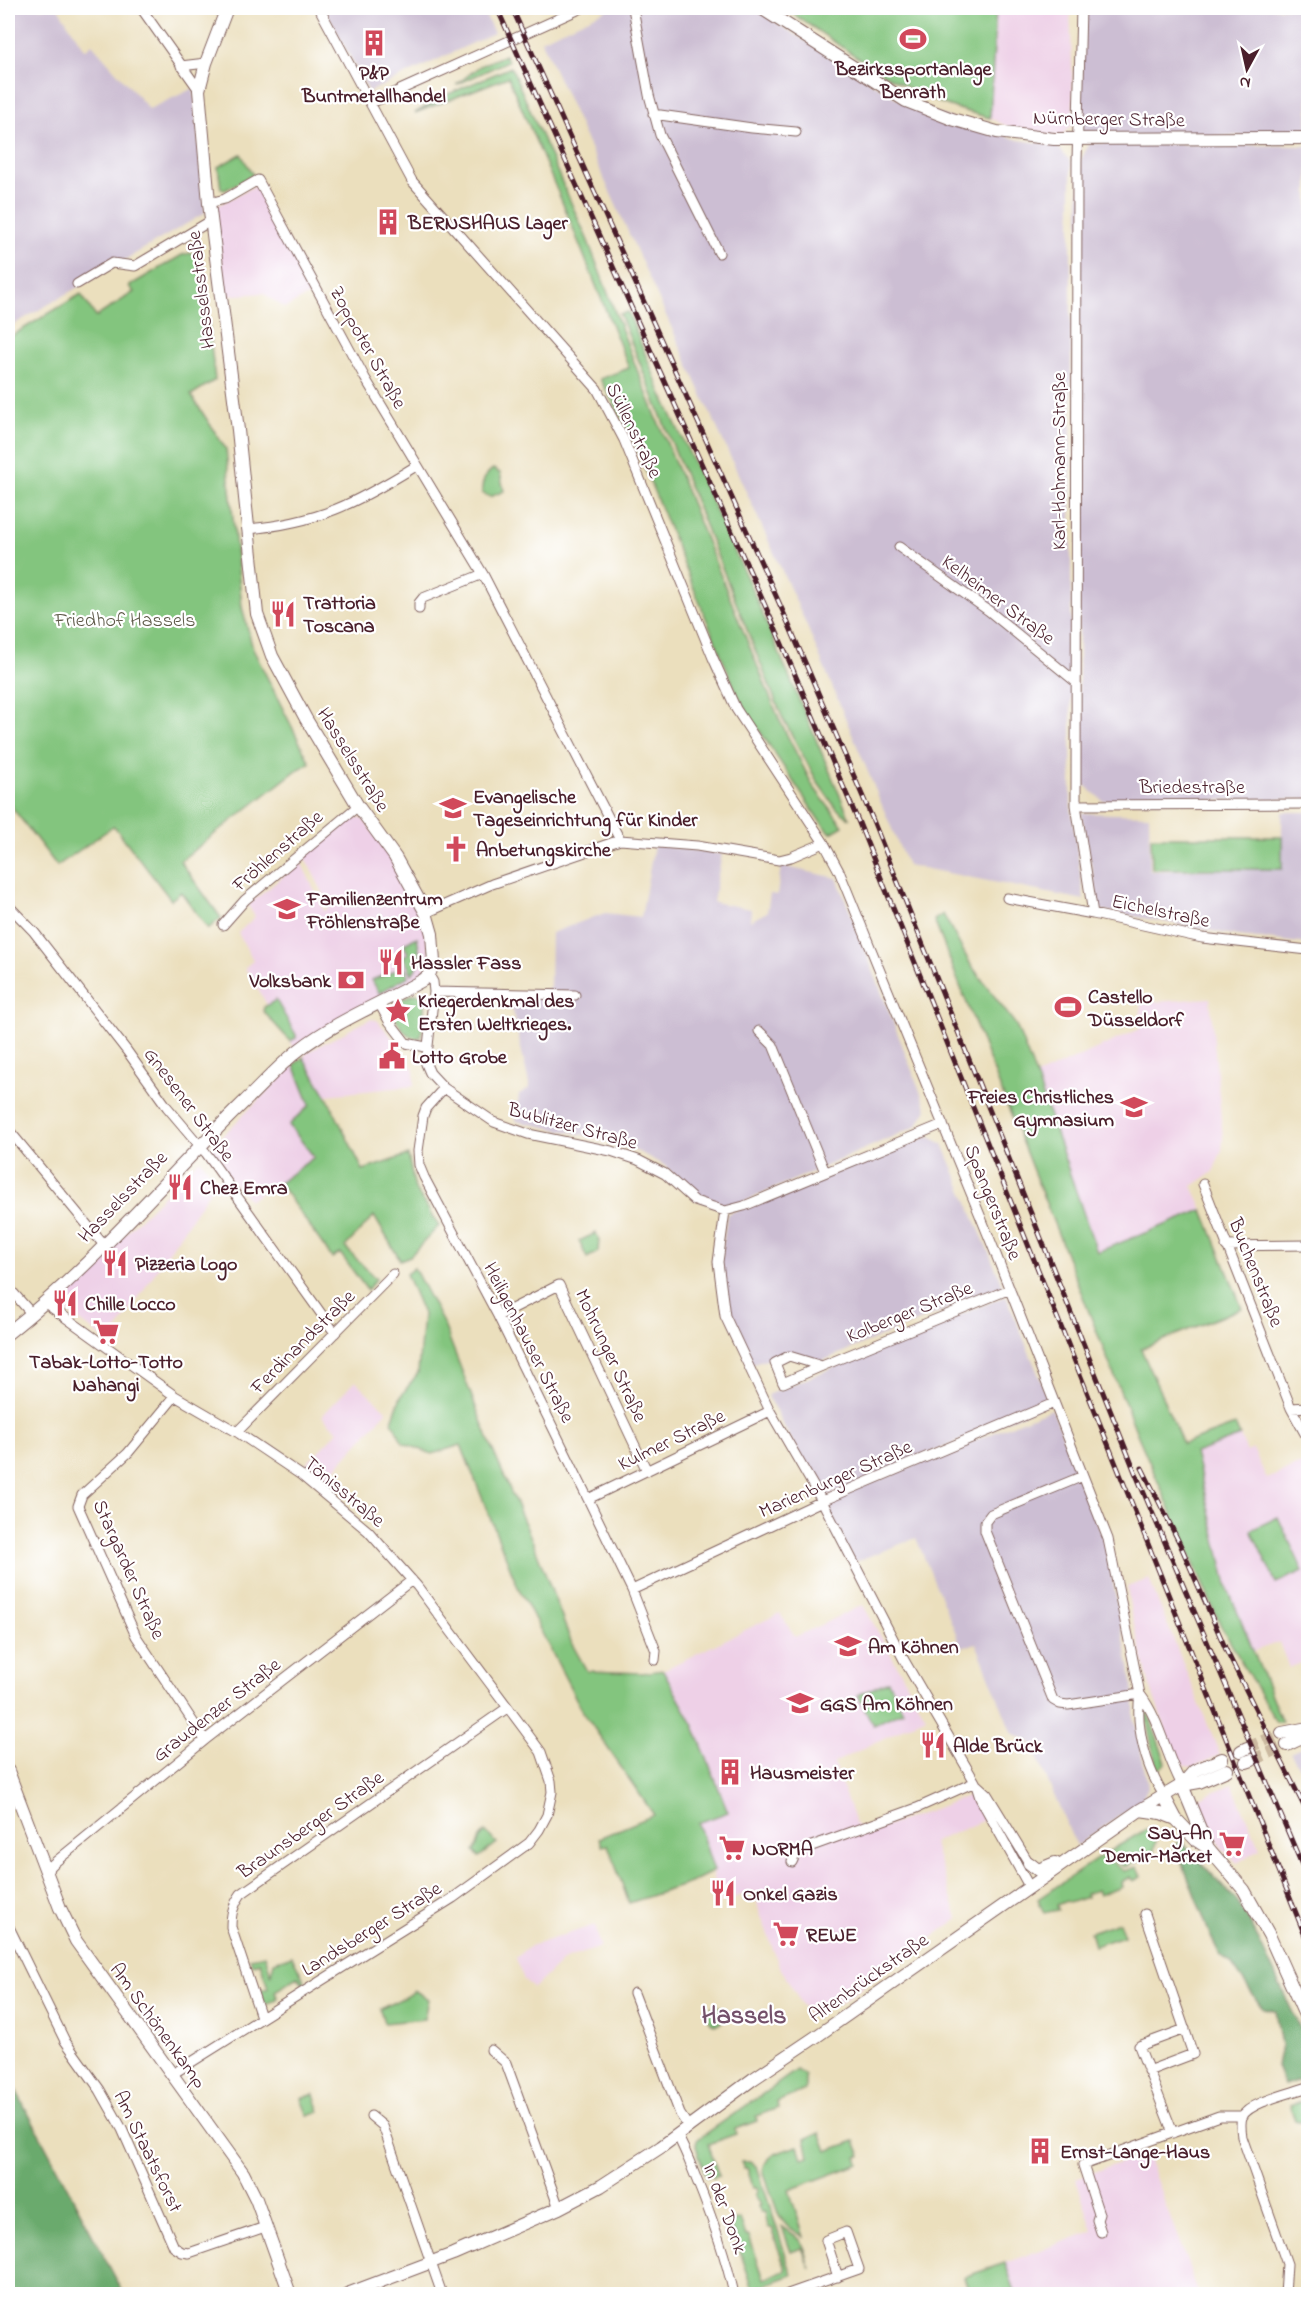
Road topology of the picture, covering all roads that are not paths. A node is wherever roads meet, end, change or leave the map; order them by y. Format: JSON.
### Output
{"nodes":[{"id":1,"x":141,"y":8,"type":"edge"},
{"id":2,"x":227,"y":8,"type":"edge"},
{"id":3,"x":319,"y":8,"type":"edge"},
{"id":4,"x":582,"y":8,"type":"edge"},
{"id":5,"x":633,"y":8,"type":"edge"},
{"id":6,"x":761,"y":8,"type":"edge"},
{"id":7,"x":1081,"y":8,"type":"edge"},
{"id":8,"x":206,"y":63,"type":"junction"},
{"id":9,"x":182,"y":66,"type":"junction"},
{"id":10,"x":199,"y":90,"type":"junction"},
{"id":11,"x":371,"y":103,"type":"junction"},
{"id":12,"x":653,"y":114,"type":"junction"},
{"id":13,"x":796,"y":132,"type":"dead end"},
{"id":14,"x":1308,"y":138,"type":"edge"},
{"id":15,"x":1077,"y":139,"type":"junction"},
{"id":16,"x":209,"y":202,"type":"junction"},
{"id":17,"x":212,"y":219,"type":"junction"},
{"id":18,"x":719,"y":253,"type":"dead end"},
{"id":19,"x":77,"y":284,"type":"dead end"},
{"id":20,"x":416,"y":466,"type":"junction"},
{"id":21,"x":247,"y":529,"type":"junction"},
{"id":22,"x":899,"y":547,"type":"dead end"},
{"id":23,"x":483,"y":574,"type":"junction"},
{"id":24,"x":419,"y":609,"type":"dead end"},
{"id":25,"x":1076,"y":682,"type":"junction"},
{"id":26,"x":1308,"y":804,"type":"edge"},
{"id":27,"x":1076,"y":805,"type":"junction"},
{"id":28,"x":358,"y":806,"type":"junction"},
{"id":29,"x":620,"y":840,"type":"junction"},
{"id":30,"x":824,"y":843,"type":"junction"},
{"id":31,"x":1007,"y":898,"type":"dead end"},
{"id":32,"x":8,"y":907,"type":"edge"},
{"id":33,"x":426,"y":913,"type":"junction"},
{"id":34,"x":1094,"y":914,"type":"junction"},
{"id":35,"x":224,"y":925,"type":"dead end"},
{"id":36,"x":1308,"y":950,"type":"edge"},
{"id":37,"x":429,"y":975,"type":"junction"},
{"id":38,"x":434,"y":992,"type":"junction"},
{"id":39,"x":575,"y":995,"type":"dead end"},
{"id":40,"x":379,"y":1003,"type":"junction"},
{"id":41,"x":759,"y":1031,"type":"dead end"},
{"id":42,"x":426,"y":1047,"type":"junction"},
{"id":43,"x":444,"y":1088,"type":"junction"},
{"id":44,"x":943,"y":1124,"type":"junction"},
{"id":45,"x":8,"y":1129,"type":"edge"},
{"id":46,"x":199,"y":1146,"type":"junction"},
{"id":47,"x":825,"y":1172,"type":"junction"},
{"id":48,"x":1203,"y":1184,"type":"dead end"},
{"id":49,"x":725,"y":1211,"type":"junction"},
{"id":50,"x":103,"y":1244,"type":"junction"},
{"id":51,"x":1308,"y":1245,"type":"edge"},
{"id":52,"x":1226,"y":1246,"type":"junction"},
{"id":53,"x":393,"y":1274,"type":"dead end"},
{"id":54,"x":8,"y":1287,"type":"edge"},
{"id":55,"x":1010,"y":1289,"type":"junction"},
{"id":56,"x":44,"y":1302,"type":"junction"},
{"id":57,"x":31,"y":1313,"type":"junction"},
{"id":58,"x":498,"y":1316,"type":"junction"},
{"id":59,"x":8,"y":1332,"type":"edge"},
{"id":60,"x":335,"y":1333,"type":"junction"},
{"id":61,"x":822,"y":1366,"type":"junction"},
{"id":62,"x":175,"y":1396,"type":"junction"},
{"id":63,"x":1054,"y":1403,"type":"junction"},
{"id":64,"x":1308,"y":1407,"type":"edge"},
{"id":65,"x":1291,"y":1408,"type":"junction"},
{"id":66,"x":770,"y":1411,"type":"junction"},
{"id":67,"x":237,"y":1432,"type":"junction"},
{"id":68,"x":1308,"y":1439,"type":"edge"},
{"id":69,"x":647,"y":1471,"type":"junction"},
{"id":70,"x":1083,"y":1476,"type":"junction"},
{"id":71,"x":588,"y":1498,"type":"junction"},
{"id":72,"x":822,"y":1501,"type":"junction"},
{"id":73,"x":412,"y":1580,"type":"junction"},
{"id":74,"x":632,"y":1590,"type":"junction"},
{"id":75,"x":655,"y":1659,"type":"dead end"},
{"id":76,"x":1140,"y":1694,"type":"junction"},
{"id":77,"x":507,"y":1708,"type":"junction"},
{"id":78,"x":1308,"y":1728,"type":"edge"},
{"id":79,"x":1308,"y":1735,"type":"edge"},
{"id":80,"x":205,"y":1740,"type":"junction"},
{"id":81,"x":1225,"y":1765,"type":"dead end"},
{"id":82,"x":8,"y":1772,"type":"edge"},
{"id":83,"x":552,"y":1781,"type":"joint"},
{"id":84,"x":975,"y":1782,"type":"junction"},
{"id":85,"x":1182,"y":1785,"type":"junction"},
{"id":86,"x":1164,"y":1796,"type":"junction"},
{"id":87,"x":1140,"y":1810,"type":"junction"},
{"id":88,"x":1176,"y":1819,"type":"junction"},
{"id":89,"x":1208,"y":1848,"type":"junction"},
{"id":90,"x":1071,"y":1859,"type":"junction"},
{"id":91,"x":792,"y":1862,"type":"dead end"},
{"id":92,"x":1029,"y":1863,"type":"joint"},
{"id":93,"x":46,"y":1871,"type":"junction"},
{"id":94,"x":1030,"y":1888,"type":"junction"},
{"id":95,"x":1145,"y":1914,"type":"dead end"},
{"id":96,"x":8,"y":1925,"type":"edge"},
{"id":97,"x":634,"y":1993,"type":"dead end"},
{"id":98,"x":261,"y":2017,"type":"junction"},
{"id":99,"x":1308,"y":2022,"type":"edge"},
{"id":100,"x":1185,"y":2029,"type":"junction"},
{"id":101,"x":491,"y":2050,"type":"dead end"},
{"id":102,"x":1148,"y":2071,"type":"junction"},
{"id":103,"x":171,"y":2075,"type":"junction"},
{"id":104,"x":1308,"y":2087,"type":"edge"},
{"id":105,"x":371,"y":2116,"type":"dead end"},
{"id":106,"x":1243,"y":2116,"type":"junction"},
{"id":107,"x":688,"y":2127,"type":"junction"},
{"id":108,"x":1173,"y":2133,"type":"junction"},
{"id":109,"x":677,"y":2135,"type":"junction"},
{"id":110,"x":560,"y":2208,"type":"junction"},
{"id":111,"x":265,"y":2227,"type":"junction"},
{"id":112,"x":1101,"y":2232,"type":"dead end"},
{"id":113,"x":431,"y":2263,"type":"junction"},
{"id":114,"x":838,"y":2277,"type":"junction"},
{"id":115,"x":290,"y":2295,"type":"edge"},
{"id":116,"x":347,"y":2295,"type":"edge"},
{"id":117,"x":442,"y":2295,"type":"edge"},
{"id":118,"x":734,"y":2295,"type":"edge"},
{"id":119,"x":788,"y":2295,"type":"edge"},
{"id":120,"x":1285,"y":2295,"type":"edge"}],
"edges":[{"from":1,"to":9,"type":"street"},
{"from":2,"to":8,"type":"street","name":"Hasselsstraße"},
{"from":3,"to":11,"type":"street","name":"Süllenstraße"},
{"from":4,"to":11,"type":"street"},
{"from":5,"to":12,"type":"street"},
{"from":6,"to":15,"type":"street","name":"Nürnberger Straße"},
{"from":7,"to":15,"type":"street","name":"Karl-Hohmann-Straße"},
{"from":8,"to":9,"type":"street"},
{"from":8,"to":10,"type":"street","name":"Hasselsstraße"},
{"from":9,"to":10,"type":"street"},
{"from":10,"to":16,"type":"street","name":"Hasselsstraße"},
{"from":11,"to":30,"type":"street","name":"Süllenstraße"},
{"from":12,"to":13,"type":"street"},
{"from":12,"to":18,"type":"street"},
{"from":14,"to":15,"type":"street","name":"Nürnberger Straße"},
{"from":15,"to":25,"type":"street","name":"Karl-Hohmann-Straße"},
{"from":16,"to":17,"type":"street","name":"Hasselsstraße"},
{"from":16,"to":20,"type":"street","name":"Zoppoter Straße"},
{"from":17,"to":19,"type":"street"},
{"from":17,"to":21,"type":"street","name":"Hasselsstraße"},
{"from":20,"to":21,"type":"street"},
{"from":20,"to":23,"type":"street","name":"Zoppoter Straße"},
{"from":21,"to":28,"type":"street","name":"Hasselsstraße"},
{"from":22,"to":25,"type":"street","name":"Kelheimer Straße"},
{"from":23,"to":24,"type":"street"},
{"from":23,"to":29,"type":"street","name":"Zoppoter Straße"},
{"from":25,"to":27,"type":"street","name":"Karl-Hohmann-Straße"},
{"from":26,"to":27,"type":"street","name":"Briedestraße"},
{"from":27,"to":34,"type":"street","name":"Karl-Hohmann-Straße"},
{"from":28,"to":33,"type":"street","name":"Hasselsstraße"},
{"from":28,"to":35,"type":"street","name":"Fröhlenstraße"},
{"from":29,"to":30,"type":"street"},
{"from":29,"to":33,"type":"street"},
{"from":30,"to":44,"type":"street","name":"Spangerstraße"},
{"from":31,"to":34,"type":"street","name":"Eichelstraße"},
{"from":32,"to":46,"type":"street","name":"Gnesener Straße"},
{"from":33,"to":37,"type":"street","name":"Hasselsstraße"},
{"from":34,"to":36,"type":"street","name":"Eichelstraße"},
{"from":37,"to":38,"type":"street"},
{"from":37,"to":40,"type":"street","name":"Hasselsstraße"},
{"from":38,"to":39,"type":"street"},
{"from":38,"to":42,"type":"street"},
{"from":40,"to":42,"type":"street"},
{"from":40,"to":46,"type":"street","name":"Hasselsstraße"},
{"from":41,"to":47,"type":"street"},
{"from":42,"to":43,"type":"street"},
{"from":43,"to":49,"type":"street","name":"Bublitzer Straße"},
{"from":43,"to":58,"type":"street","name":"Heiligenhauser Straße"},
{"from":44,"to":47,"type":"street"},
{"from":44,"to":55,"type":"street","name":"Spangerstraße"},
{"from":45,"to":50,"type":"street"},
{"from":46,"to":50,"type":"street","name":"Hasselsstraße"},
{"from":46,"to":60,"type":"street","name":"Gnesener Straße"},
{"from":47,"to":49,"type":"street"},
{"from":48,"to":52,"type":"street","name":"Buchenstraße"},
{"from":49,"to":66,"type":"street"},
{"from":50,"to":56,"type":"street","name":"Hasselsstraße"},
{"from":51,"to":52,"type":"street"},
{"from":52,"to":65,"type":"street","name":"Buchenstraße"},
{"from":53,"to":60,"type":"street","name":"Ferdinandstraße"},
{"from":54,"to":57,"type":"street"},
{"from":55,"to":61,"type":"street","name":"Kolberger Straße"},
{"from":55,"to":63,"type":"street","name":"Spangerstraße"},
{"from":56,"to":57,"type":"street","name":"Hasselsstraße"},
{"from":56,"to":62,"type":"street","name":"Tönisstraße"},
{"from":57,"to":59,"type":"street","name":"Hasselsstraße"},
{"from":58,"to":69,"type":"street","name":"Mohrunger Straße"},
{"from":58,"to":71,"type":"street","name":"Heiligenhauser Straße"},
{"from":60,"to":67,"type":"street","name":"Ferdinandstraße"},
{"from":61,"to":61,"type":"street","name":"Kolberger Straße"},
{"from":62,"to":67,"type":"street","name":"Tönisstraße"},
{"from":62,"to":80,"type":"street","name":"Stargarder Straße"},
{"from":63,"to":70,"type":"street","name":"Spangerstraße"},
{"from":63,"to":72,"type":"street","name":"Marienburger Straße"},
{"from":64,"to":65,"type":"street"},
{"from":65,"to":68,"type":"street","name":"Buchenstraße"},
{"from":66,"to":69,"type":"street","name":"Kulmer Straße"},
{"from":66,"to":72,"type":"street"},
{"from":67,"to":73,"type":"street","name":"Tönisstraße"},
{"from":69,"to":71,"type":"street","name":"Kulmer Straße"},
{"from":70,"to":76,"type":"street","name":"Spangerstraße"},
{"from":70,"to":76,"type":"street"},
{"from":71,"to":74,"type":"street","name":"Heiligenhauser Straße"},
{"from":72,"to":74,"type":"street","name":"Marienburger Straße"},
{"from":72,"to":84,"type":"street"},
{"from":73,"to":77,"type":"street","name":"Tönisstraße"},
{"from":73,"to":80,"type":"street","name":"Graudenzer Straße"},
{"from":74,"to":75,"type":"street","name":"Heiligenhauser Straße"},
{"from":76,"to":85,"type":"street","name":"Spangerstraße"},
{"from":76,"to":86,"type":"street","name":"Spangerstraße"},
{"from":77,"to":83,"type":"street","name":"Tönisstraße"},
{"from":77,"to":98,"type":"street","name":"Braunsberger Straße"},
{"from":78,"to":79,"type":"street"},
{"from":80,"to":93,"type":"street","name":"Graudenzer Straße"},
{"from":81,"to":85,"type":"street","name":"Altenbrückstraße"},
{"from":82,"to":93,"type":"street","name":"Am Schönenkamp"},
{"from":83,"to":98,"type":"street","name":"Landsberger Straße"},
{"from":84,"to":91,"type":"street"},
{"from":84,"to":92,"type":"street"},
{"from":84,"to":94,"type":"street"},
{"from":85,"to":86,"type":"street","name":"Altenbrückstraße"},
{"from":85,"to":89,"type":"street"},
{"from":86,"to":87,"type":"street","name":"Altenbrückstraße"},
{"from":86,"to":88,"type":"street"},
{"from":87,"to":88,"type":"street"},
{"from":87,"to":90,"type":"street","name":"Altenbrückstraße"},
{"from":88,"to":89,"type":"street"},
{"from":89,"to":99,"type":"street"},
{"from":90,"to":92,"type":"street","name":"Altenbrückstraße"},
{"from":90,"to":94,"type":"street","name":"Altenbrückstraße"},
{"from":93,"to":103,"type":"street","name":"Am Schönenkamp"},
{"from":94,"to":107,"type":"street","name":"Altenbrückstraße"},
{"from":95,"to":100,"type":"street"},
{"from":96,"to":111,"type":"street","name":"Am Staatsforst"},
{"from":97,"to":107,"type":"street"},
{"from":98,"to":103,"type":"street","name":"Landsberger Straße"},
{"from":100,"to":102,"type":"street"},
{"from":100,"to":102,"type":"street"},
{"from":101,"to":110,"type":"street"},
{"from":102,"to":108,"type":"street"},
{"from":103,"to":111,"type":"street","name":"Am Schönenkamp"},
{"from":104,"to":106,"type":"street"},
{"from":105,"to":113,"type":"street"},
{"from":106,"to":108,"type":"street"},
{"from":106,"to":120,"type":"street"},
{"from":107,"to":109,"type":"street","name":"Altenbrückstraße"},
{"from":108,"to":112,"type":"street"},
{"from":109,"to":110,"type":"street","name":"Altenbrückstraße"},
{"from":109,"to":118,"type":"street","name":"In der Donk"},
{"from":110,"to":113,"type":"street","name":"Altenbrückstraße"},
{"from":111,"to":115,"type":"street","name":"Am Schönenkamp"},
{"from":113,"to":116,"type":"street","name":"Altenbrückstraße"},
{"from":113,"to":117,"type":"street"},
{"from":114,"to":114,"type":"street"},
{"from":114,"to":119,"type":"street"}]}
